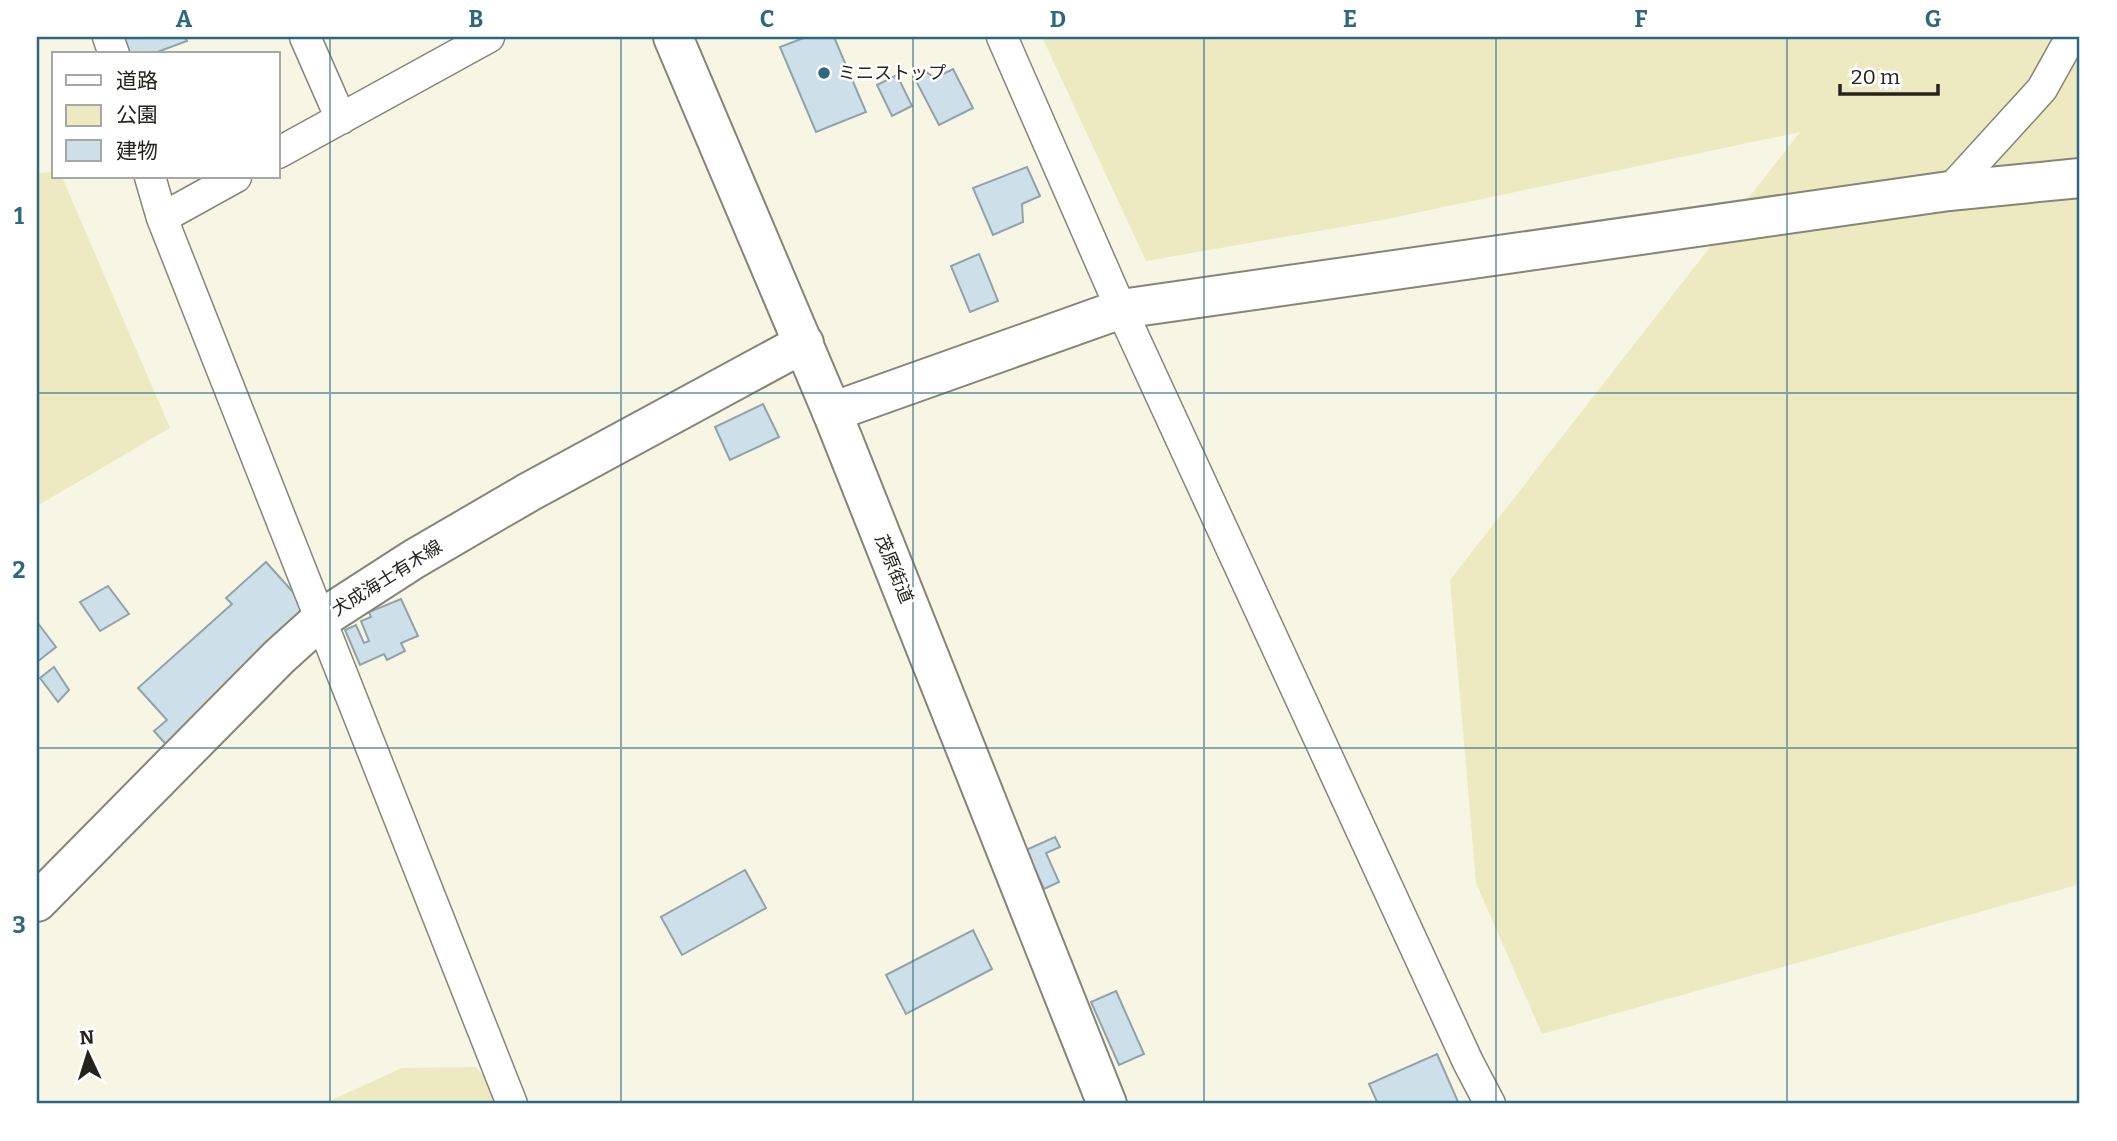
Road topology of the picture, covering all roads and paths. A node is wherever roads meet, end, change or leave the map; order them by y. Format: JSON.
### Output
{"nodes":[{"id":1,"x":305,"y":37,"type":"edge"},
{"id":2,"x":489,"y":37,"type":"edge"},
{"id":3,"x":673,"y":37,"type":"edge"},
{"id":4,"x":1002,"y":37,"type":"edge"},
{"id":5,"x":2071,"y":37,"type":"edge"},
{"id":6,"x":341,"y":118,"type":"junction"},
{"id":7,"x":280,"y":152,"type":"edge"},
{"id":8,"x":150,"y":178,"type":"edge"},
{"id":9,"x":234,"y":178,"type":"edge"},
{"id":10,"x":2080,"y":178,"type":"edge"},
{"id":11,"x":1949,"y":191,"type":"junction"},
{"id":12,"x":162,"y":218,"type":"junction"},
{"id":13,"x":1121,"y":309,"type":"junction"},
{"id":14,"x":804,"y":343,"type":"junction"},
{"id":15,"x":832,"y":412,"type":"junction"},
{"id":16,"x":321,"y":619,"type":"junction"},
{"id":17,"x":37,"y":902,"type":"edge"},
{"id":18,"x":512,"y":1104,"type":"edge"},
{"id":19,"x":1107,"y":1104,"type":"edge"},
{"id":20,"x":1490,"y":1104,"type":"edge"}],
"edges":[{"from":1,"to":6,"type":"street"},
{"from":2,"to":6,"type":"street"},
{"from":3,"to":14,"type":"main road","name":"茂原街道"},
{"from":4,"to":13,"type":"street"},
{"from":5,"to":11,"type":"street"},
{"from":6,"to":7,"type":"street"},
{"from":8,"to":12,"type":"street"},
{"from":9,"to":12,"type":"street"},
{"from":10,"to":11,"type":"main road"},
{"from":11,"to":13,"type":"main road"},
{"from":12,"to":16,"type":"street"},
{"from":13,"to":15,"type":"main road"},
{"from":13,"to":20,"type":"street"},
{"from":14,"to":15,"type":"main road","name":"茂原街道"},
{"from":14,"to":16,"type":"main road","name":"犬成海士有木線"},
{"from":15,"to":19,"type":"main road","name":"茂原街道"},
{"from":16,"to":17,"type":"main road","name":"犬成海士有木線"},
{"from":16,"to":18,"type":"street"}]}
